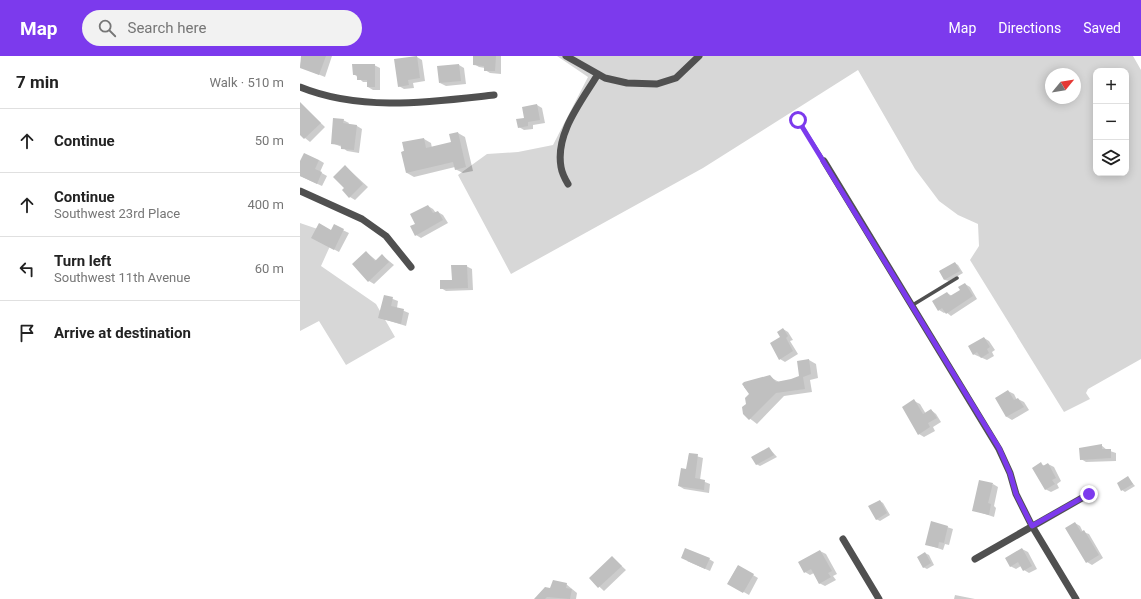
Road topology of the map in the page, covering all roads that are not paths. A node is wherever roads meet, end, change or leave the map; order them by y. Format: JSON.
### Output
{"nodes":[{"id":1,"x":566,"y":56,"type":"edge"},
{"id":2,"x":699,"y":56,"type":"edge"},
{"id":3,"x":598,"y":74,"type":"junction"},
{"id":4,"x":300,"y":87,"type":"edge"},
{"id":5,"x":494,"y":95,"type":"dead end"},
{"id":6,"x":798,"y":120,"type":"dead end"},
{"id":7,"x":824,"y":161,"type":"joint"},
{"id":8,"x":568,"y":184,"type":"dead end"},
{"id":9,"x":300,"y":191,"type":"edge"},
{"id":10,"x":411,"y":267,"type":"dead end"},
{"id":11,"x":957,"y":278,"type":"dead end"},
{"id":12,"x":912,"y":306,"type":"junction"},
{"id":13,"x":1089,"y":494,"type":"dead end"},
{"id":14,"x":1032,"y":526,"type":"junction"},
{"id":15,"x":843,"y":539,"type":"dead end"},
{"id":16,"x":975,"y":559,"type":"dead end"},
{"id":17,"x":879,"y":599,"type":"edge"},
{"id":18,"x":1076,"y":599,"type":"edge"}],
"edges":[{"from":1,"to":3,"type":"street"},
{"from":2,"to":3,"type":"street"},
{"from":3,"to":8,"type":"street"},
{"from":4,"to":5,"type":"street"},
{"from":6,"to":7,"type":"lane"},
{"from":7,"to":12,"type":"street"},
{"from":9,"to":10,"type":"street"},
{"from":11,"to":12,"type":"lane"},
{"from":12,"to":14,"type":"street"},
{"from":13,"to":14,"type":"street"},
{"from":14,"to":16,"type":"street"},
{"from":14,"to":18,"type":"street"},
{"from":15,"to":17,"type":"street"}]}
